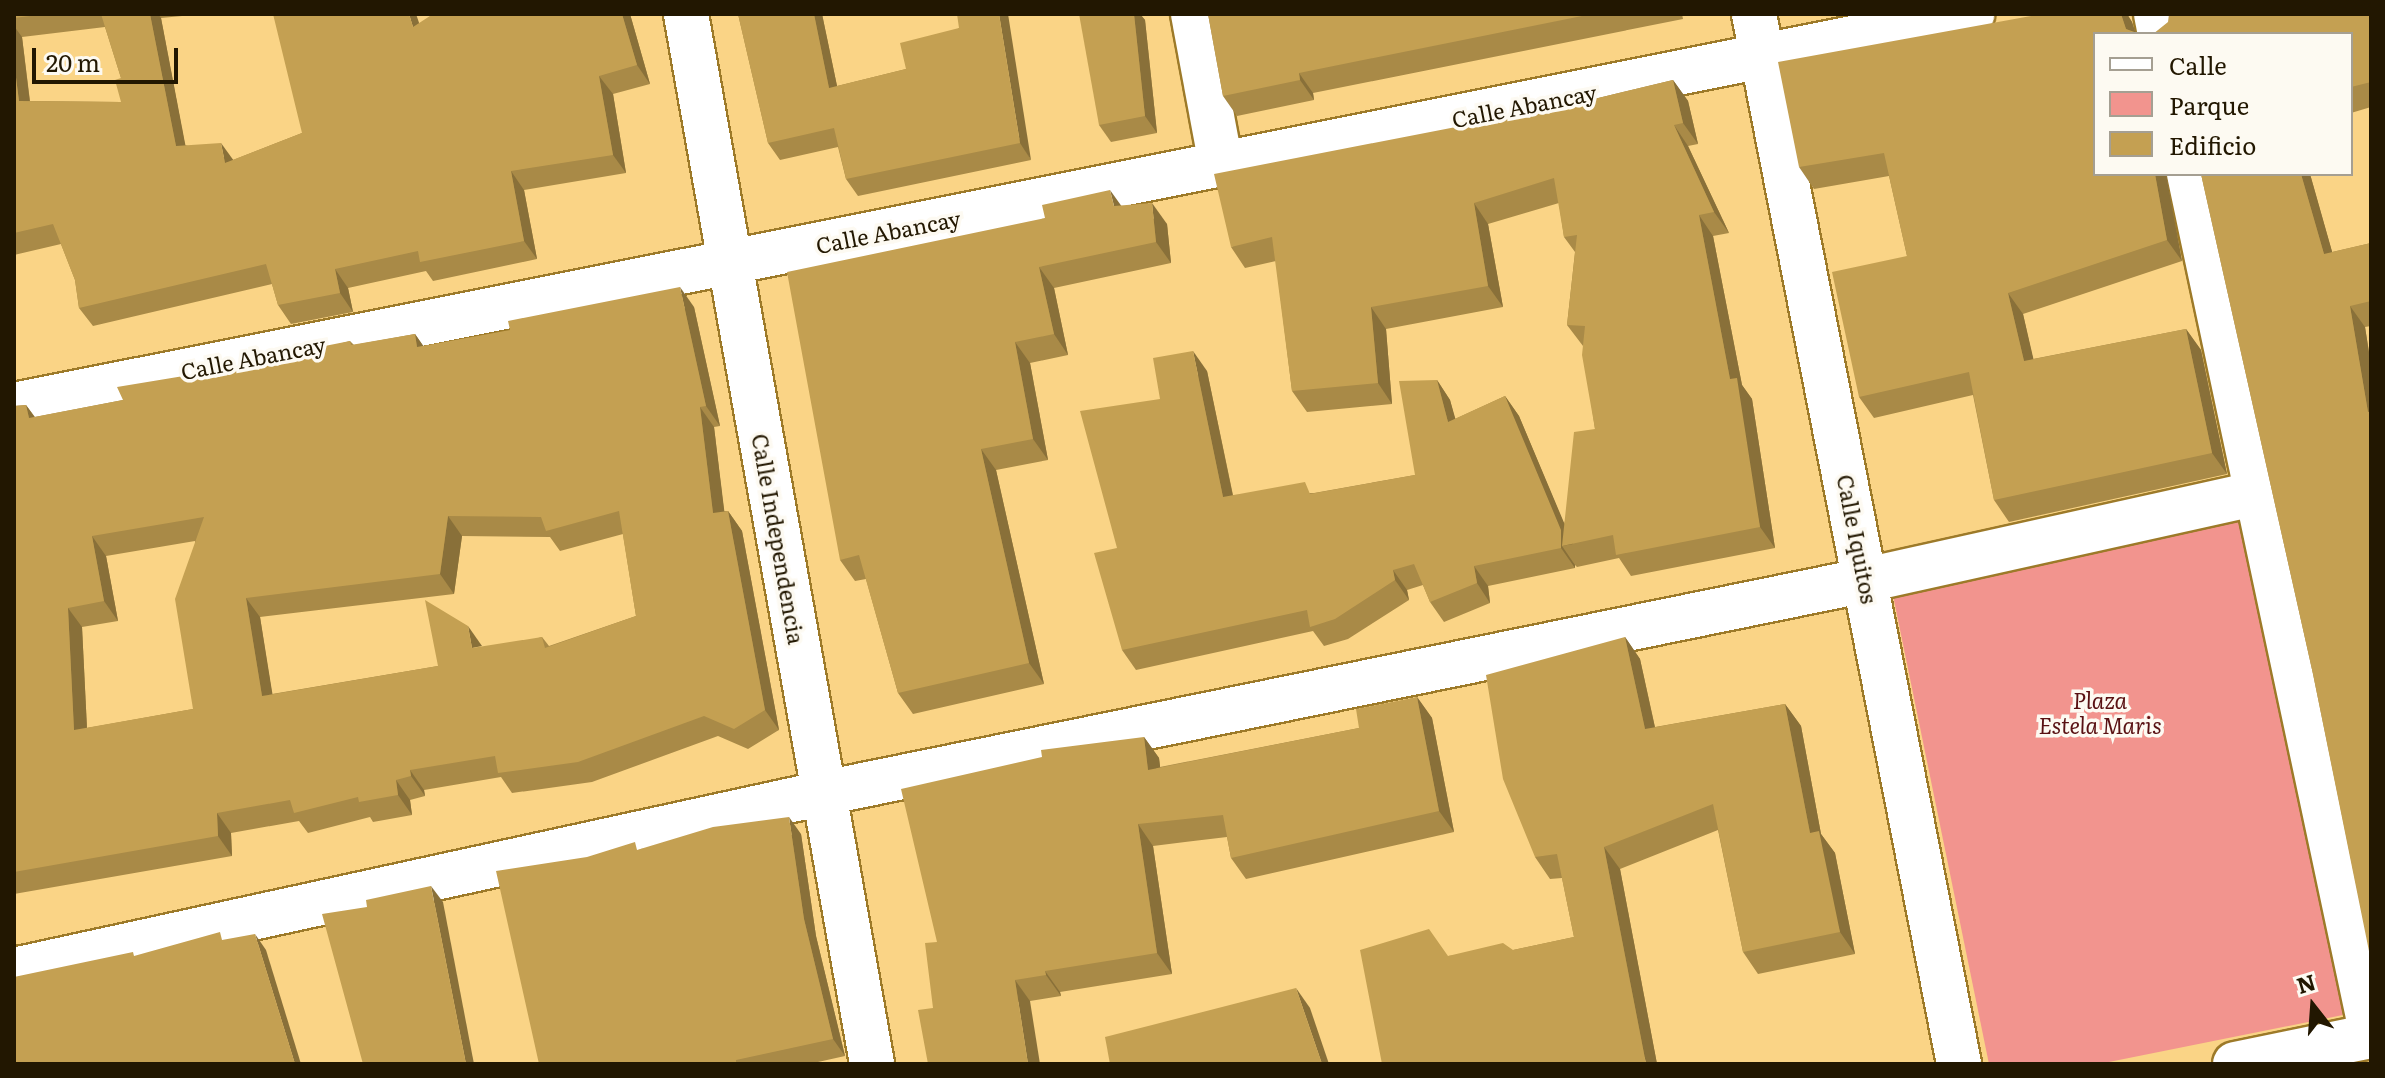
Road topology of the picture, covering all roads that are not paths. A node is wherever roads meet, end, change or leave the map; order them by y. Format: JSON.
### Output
{"nodes":[{"id":1,"x":686,"y":14,"type":"edge"},
{"id":2,"x":1193,"y":14,"type":"edge"},
{"id":3,"x":1754,"y":14,"type":"edge"},
{"id":4,"x":1972,"y":14,"type":"edge"},
{"id":5,"x":1763,"y":57,"type":"junction"},
{"id":6,"x":1221,"y":165,"type":"junction"},
{"id":7,"x":2189,"y":176,"type":"edge"},
{"id":8,"x":730,"y":263,"type":"junction"},
{"id":9,"x":14,"y":405,"type":"edge"},
{"id":10,"x":2254,"y":494,"type":"junction"},
{"id":11,"x":1866,"y":580,"type":"junction"},
{"id":12,"x":824,"y":793,"type":"junction"},
{"id":13,"x":14,"y":970,"type":"edge"},
{"id":14,"x":2371,"y":1034,"type":"edge"},
{"id":15,"x":872,"y":1064,"type":"edge"},
{"id":16,"x":1959,"y":1064,"type":"edge"},
{"id":17,"x":2235,"y":1064,"type":"edge"}],
"edges":[{"from":1,"to":8,"type":"street","name":"Calle Independencia"},
{"from":2,"to":6,"type":"street"},
{"from":3,"to":5,"type":"street","name":"Calle Iquitos"},
{"from":4,"to":5,"type":"street","name":"Calle Abancay"},
{"from":5,"to":6,"type":"street","name":"Calle Abancay"},
{"from":5,"to":11,"type":"street","name":"Calle Iquitos"},
{"from":6,"to":8,"type":"street","name":"Calle Abancay"},
{"from":7,"to":10,"type":"street"},
{"from":8,"to":9,"type":"street","name":"Calle Abancay"},
{"from":8,"to":12,"type":"street","name":"Calle Independencia"},
{"from":10,"to":11,"type":"street"},
{"from":10,"to":14,"type":"street"},
{"from":11,"to":12,"type":"street"},
{"from":11,"to":16,"type":"street","name":"Calle Iquitos"},
{"from":12,"to":13,"type":"street"},
{"from":12,"to":15,"type":"street","name":"Calle Independencia"},
{"from":14,"to":17,"type":"street"}]}
